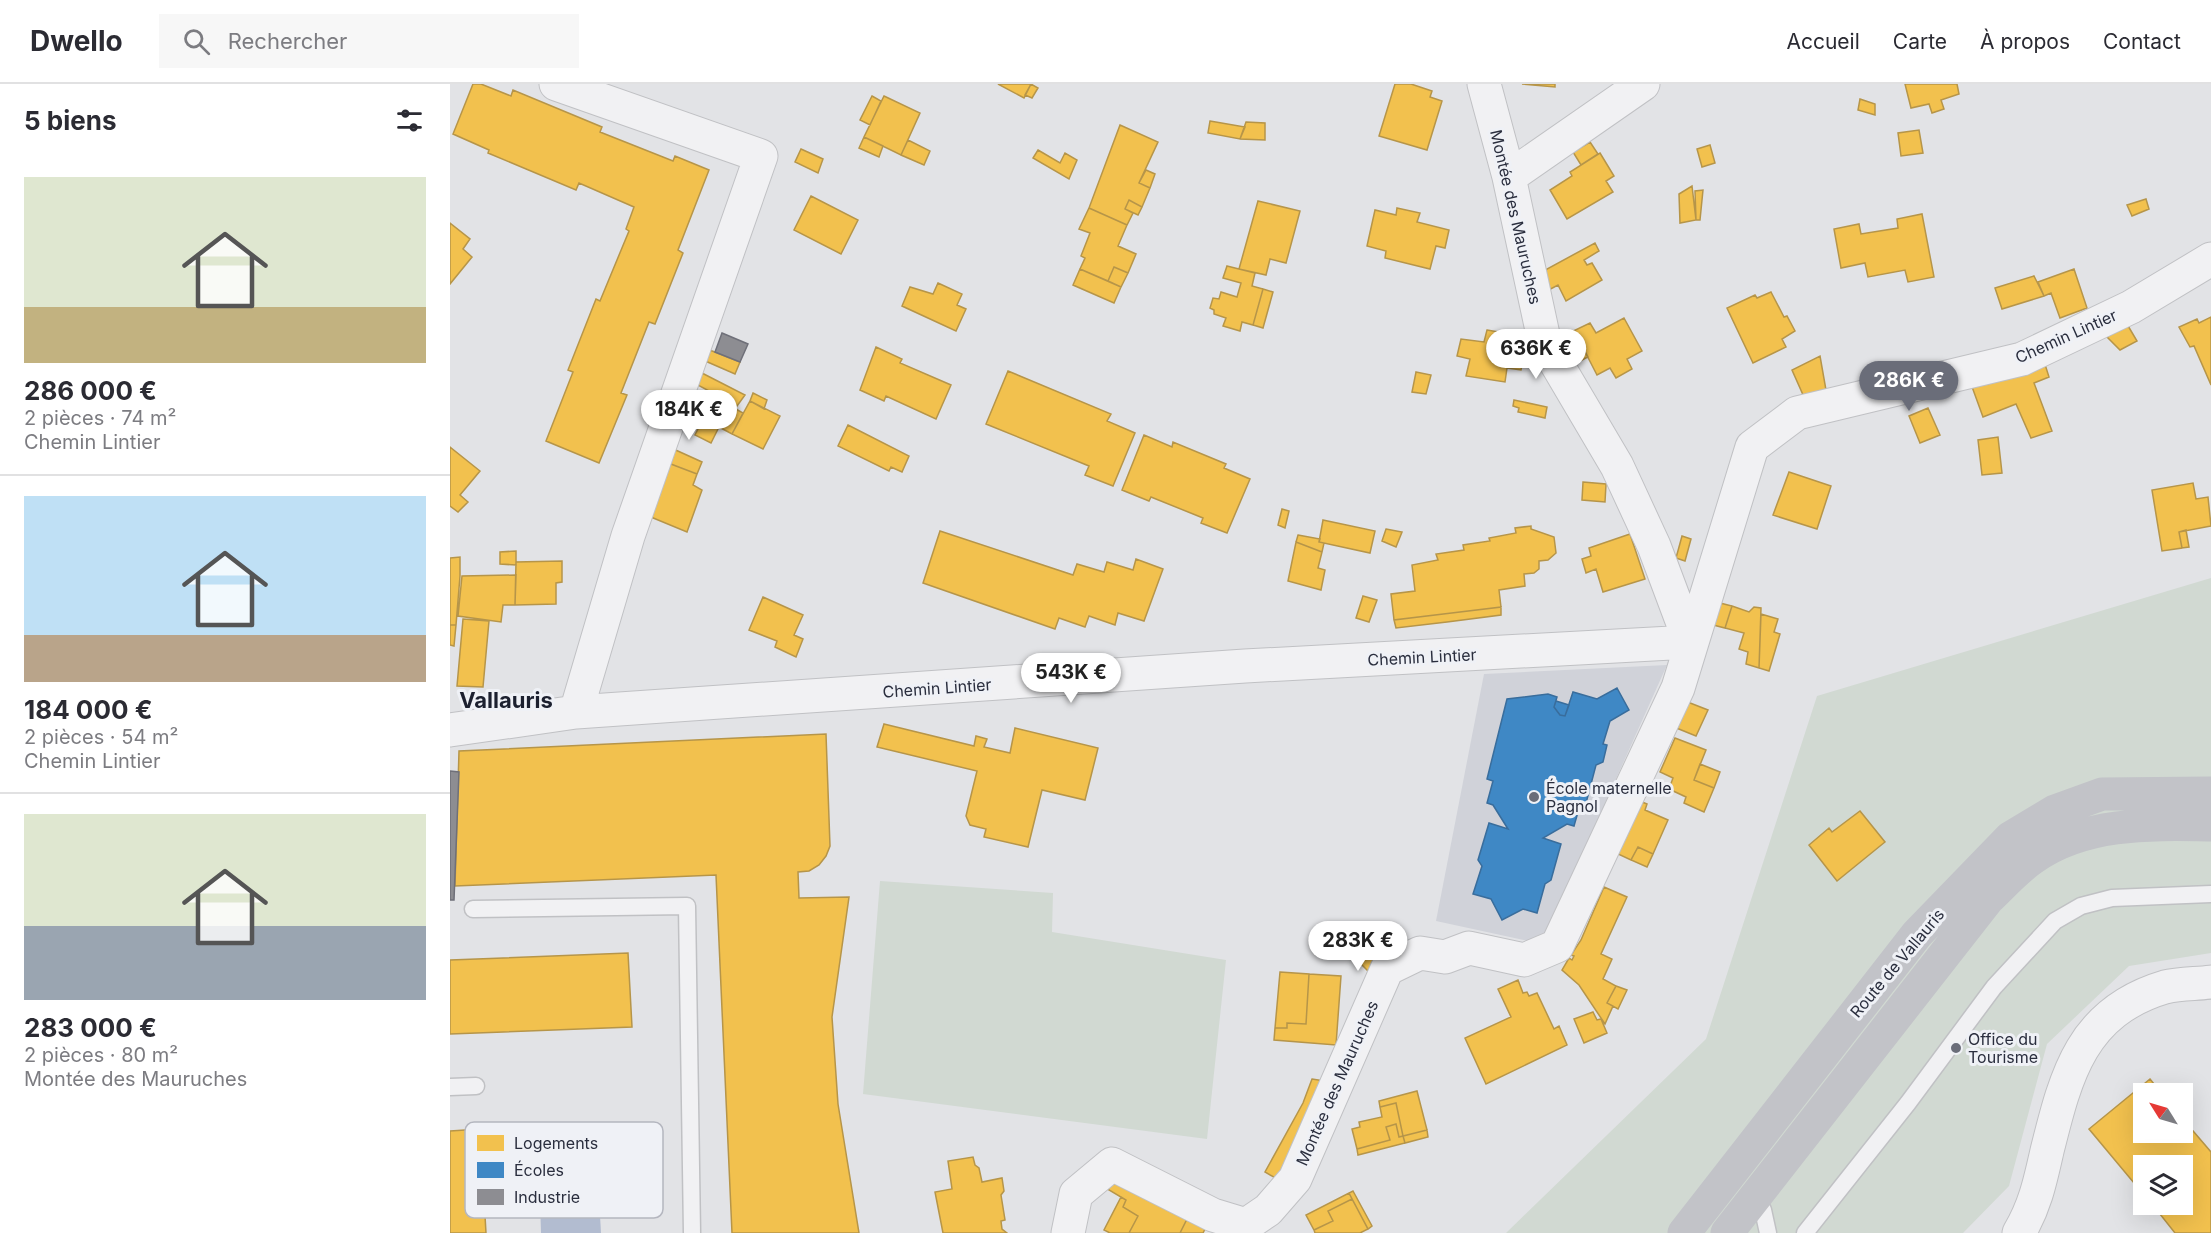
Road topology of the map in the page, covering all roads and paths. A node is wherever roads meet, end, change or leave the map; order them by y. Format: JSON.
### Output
{"nodes":[{"id":1,"x":556,"y":84,"type":"edge"},
{"id":2,"x":1484,"y":84,"type":"edge"},
{"id":3,"x":1643,"y":84,"type":"edge"},
{"id":4,"x":1509,"y":177,"type":"junction"},
{"id":5,"x":2211,"y":259,"type":"edge"},
{"id":6,"x":1690,"y":642,"type":"junction"},
{"id":7,"x":576,"y":712,"type":"junction"},
{"id":8,"x":450,"y":730,"type":"edge"},
{"id":9,"x":2211,"y":793,"type":"edge"},
{"id":10,"x":2211,"y":825,"type":"edge"},
{"id":11,"x":2211,"y":894,"type":"edge"},
{"id":12,"x":473,"y":909,"type":"dead end"},
{"id":13,"x":2211,"y":982,"type":"edge"},
{"id":14,"x":476,"y":1086,"type":"dead end"},
{"id":15,"x":450,"y":1087,"type":"edge"},
{"id":16,"x":1756,"y":1197,"type":"junction"},
{"id":17,"x":692,"y":1233,"type":"edge"},
{"id":18,"x":1068,"y":1233,"type":"edge"},
{"id":19,"x":1684,"y":1233,"type":"edge"},
{"id":20,"x":1727,"y":1233,"type":"edge"},
{"id":21,"x":1768,"y":1233,"type":"edge"},
{"id":22,"x":1804,"y":1233,"type":"edge"},
{"id":23,"x":2019,"y":1233,"type":"edge"}],
"edges":[{"from":1,"to":7,"type":"street"},
{"from":2,"to":4,"type":"street","name":"Montée des Mauruches"},
{"from":3,"to":4,"type":"street"},
{"from":4,"to":6,"type":"street","name":"Montée des Mauruches"},
{"from":5,"to":6,"type":"street","name":"Chemin Lintier"},
{"from":6,"to":7,"type":"street","name":"Chemin Lintier"},
{"from":6,"to":18,"type":"street","name":"Montée des Mauruches"},
{"from":7,"to":8,"type":"street","name":"Chemin Lintier"},
{"from":9,"to":19,"type":"main road","name":"Route de Vallauris"},
{"from":10,"to":16,"type":"main road","name":"Route de Vallauris"},
{"from":11,"to":22,"type":"lane"},
{"from":12,"to":17,"type":"lane"},
{"from":13,"to":23,"type":"street"},
{"from":14,"to":15,"type":"lane"},
{"from":16,"to":20,"type":"main road","name":"Route de Vallauris"},
{"from":16,"to":21,"type":"lane"}]}
